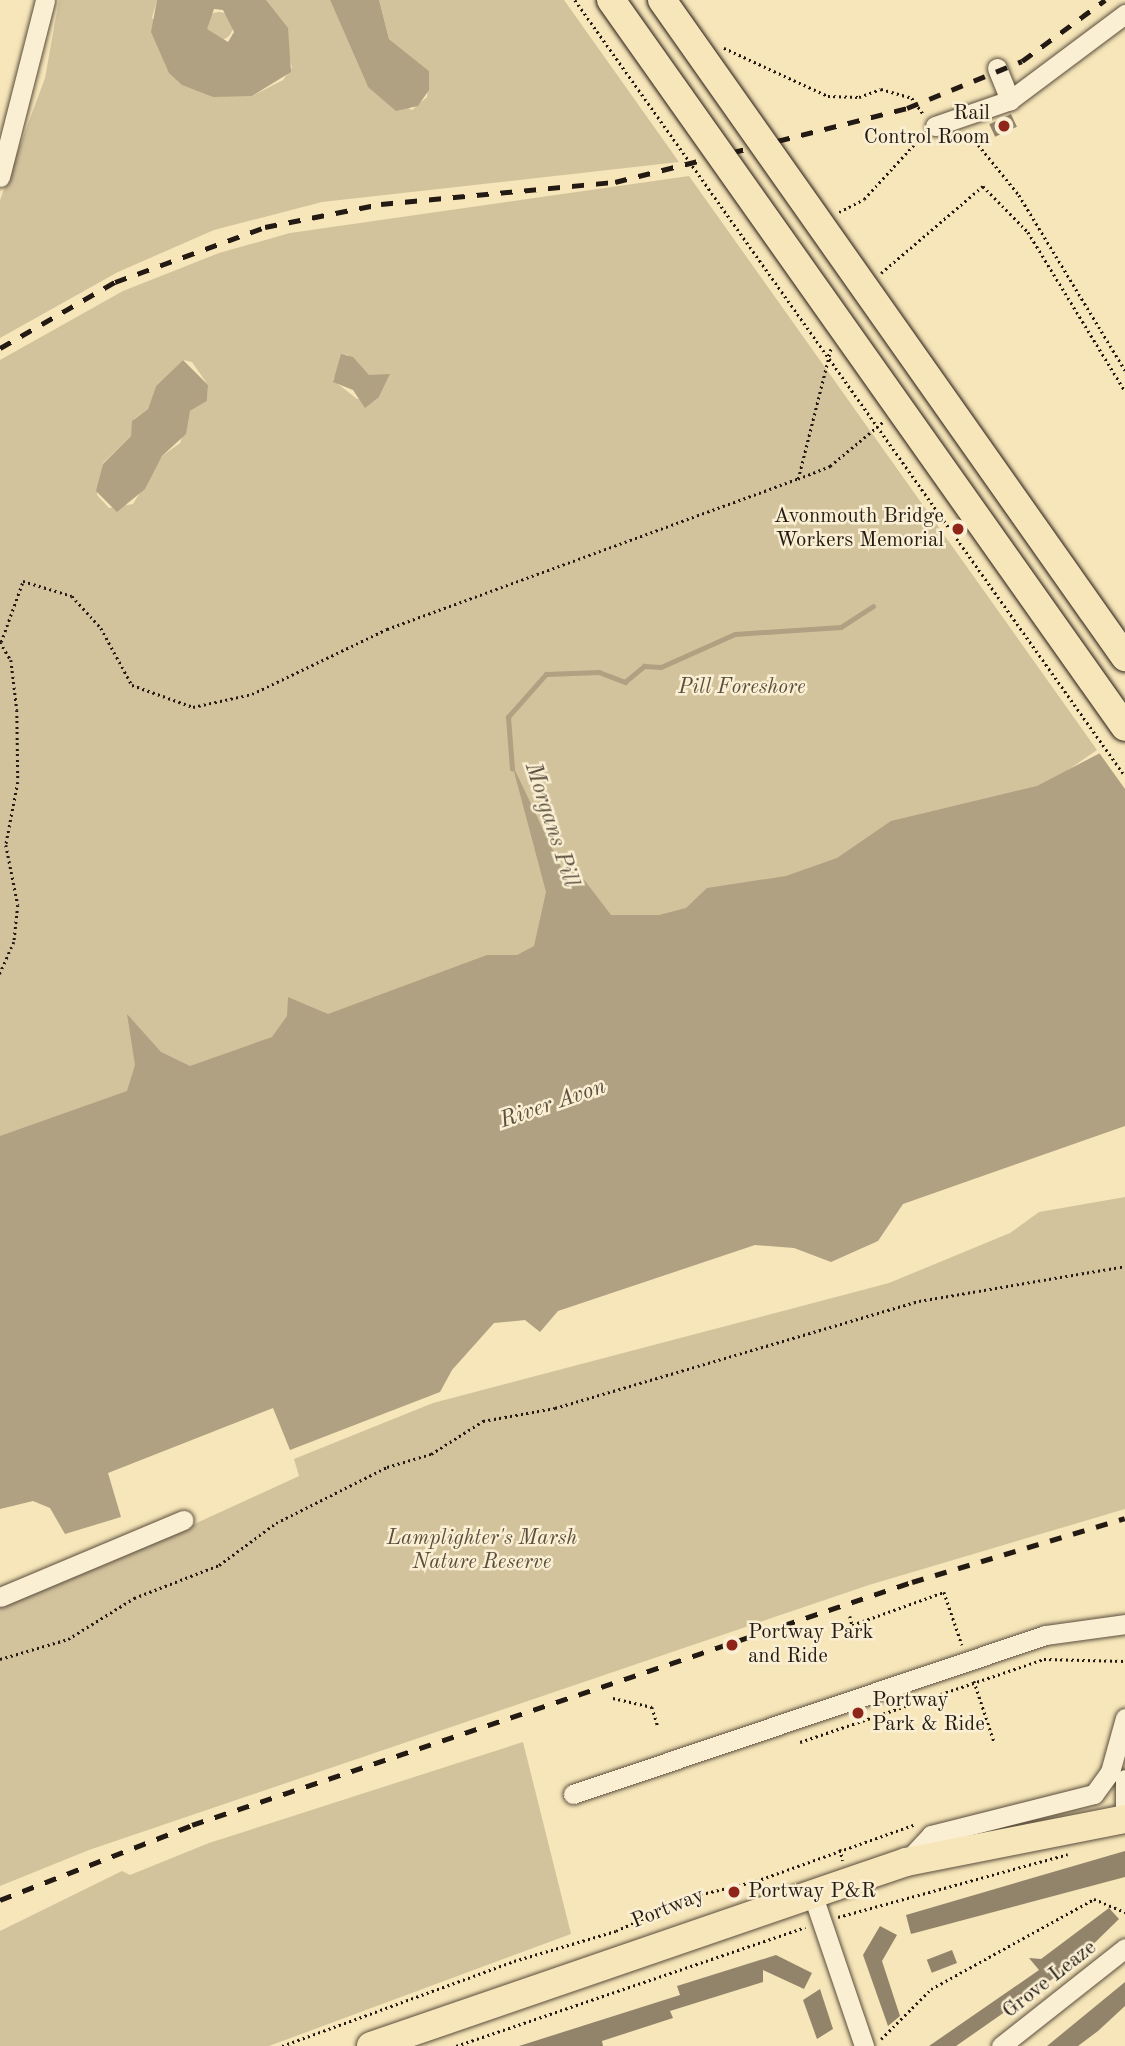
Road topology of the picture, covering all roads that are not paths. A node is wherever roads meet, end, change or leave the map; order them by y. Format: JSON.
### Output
{"nodes":[{"id":1,"x":45,"y":0,"type":"edge"},
{"id":2,"x":611,"y":0,"type":"edge"},
{"id":3,"x":662,"y":0,"type":"edge"},
{"id":4,"x":1125,"y":14,"type":"edge"},
{"id":5,"x":997,"y":68,"type":"dead end"},
{"id":6,"x":1010,"y":100,"type":"junction"},
{"id":7,"x":933,"y":124,"type":"road end"},
{"id":8,"x":0,"y":177,"type":"edge"},
{"id":9,"x":1125,"y":656,"type":"edge"},
{"id":10,"x":1125,"y":727,"type":"edge"},
{"id":11,"x":183,"y":1520,"type":"dead end"},
{"id":12,"x":0,"y":1597,"type":"edge"},
{"id":13,"x":1125,"y":1624,"type":"edge"},
{"id":14,"x":1125,"y":1718,"type":"edge"},
{"id":15,"x":573,"y":1794,"type":"dead end"},
{"id":16,"x":1125,"y":1801,"type":"edge"},
{"id":17,"x":906,"y":1862,"type":"junction"},
{"id":18,"x":812,"y":1893,"type":"junction"},
{"id":19,"x":1125,"y":1948,"type":"edge"},
{"id":20,"x":371,"y":2046,"type":"edge"},
{"id":21,"x":864,"y":2046,"type":"edge"},
{"id":22,"x":1001,"y":2046,"type":"edge"}],
"edges":[{"from":1,"to":8,"type":"street"},
{"from":2,"to":10,"type":"highway","bridge":true},
{"from":3,"to":9,"type":"highway","bridge":true},
{"from":4,"to":6,"type":"street"},
{"from":5,"to":6,"type":"street"},
{"from":6,"to":7,"type":"street"},
{"from":11,"to":12,"type":"street"},
{"from":13,"to":15,"type":"street"},
{"from":14,"to":17,"type":"street"},
{"from":16,"to":17,"type":"highway","name":"Portway"},
{"from":17,"to":18,"type":"highway","name":"Portway"},
{"from":18,"to":20,"type":"highway","name":"Portway"},
{"from":18,"to":21,"type":"street"},
{"from":19,"to":22,"type":"street","name":"Grove Leaze"}]}
